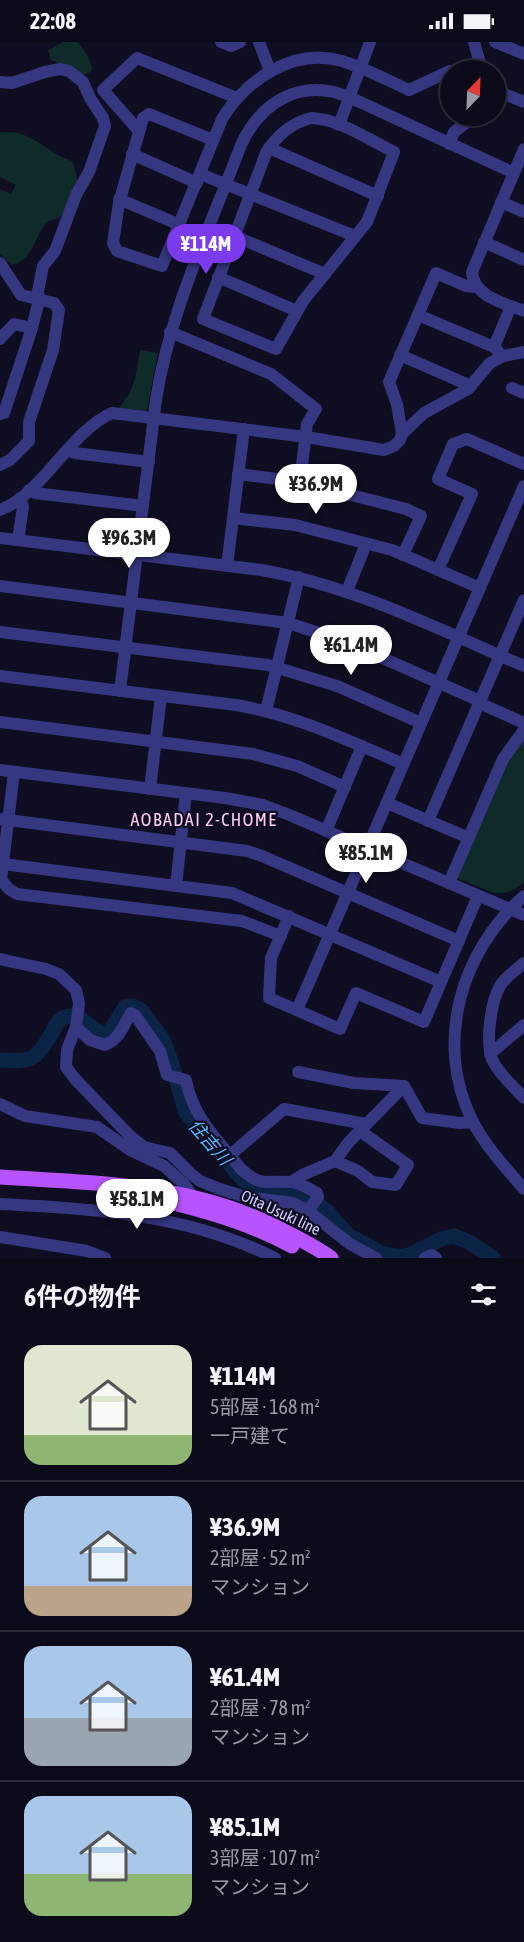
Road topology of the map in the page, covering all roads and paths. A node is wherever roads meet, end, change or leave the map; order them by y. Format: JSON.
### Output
{"nodes":[{"id":1,"x":221,"y":42,"type":"edge"},
{"id":2,"x":240,"y":42,"type":"edge"},
{"id":3,"x":259,"y":42,"type":"edge"},
{"id":4,"x":370,"y":42,"type":"edge"},
{"id":5,"x":474,"y":42,"type":"edge"},
{"id":6,"x":495,"y":42,"type":"edge"},
{"id":7,"x":524,"y":54,"type":"edge"},
{"id":8,"x":479,"y":60,"type":"edge"},
{"id":9,"x":360,"y":68,"type":"junction"},
{"id":10,"x":270,"y":71,"type":"junction"},
{"id":11,"x":440,"y":76,"type":"edge"},
{"id":12,"x":0,"y":82,"type":"edge"},
{"id":13,"x":506,"y":95,"type":"edge"},
{"id":14,"x":349,"y":97,"type":"junction"},
{"id":15,"x":237,"y":98,"type":"junction"},
{"id":16,"x":524,"y":102,"type":"edge"},
{"id":17,"x":339,"y":125,"type":"junction"},
{"id":18,"x":462,"y":126,"type":"edge"},
{"id":19,"x":138,"y":130,"type":"junction"},
{"id":20,"x":213,"y":140,"type":"junction"},
{"id":21,"x":448,"y":144,"type":"junction"},
{"id":22,"x":269,"y":148,"type":"junction"},
{"id":23,"x":524,"y":149,"type":"edge"},
{"id":24,"x":132,"y":154,"type":"junction"},
{"id":25,"x":519,"y":167,"type":"edge"},
{"id":26,"x":199,"y":179,"type":"junction"},
{"id":27,"x":226,"y":183,"type":"junction"},
{"id":28,"x":251,"y":193,"type":"junction"},
{"id":29,"x":378,"y":196,"type":"junction"},
{"id":30,"x":119,"y":199,"type":"junction"},
{"id":31,"x":501,"y":202,"type":"junction"},
{"id":32,"x":524,"y":212,"type":"edge"},
{"id":33,"x":180,"y":225,"type":"junction"},
{"id":34,"x":234,"y":236,"type":"junction"},
{"id":35,"x":356,"y":236,"type":"junction"},
{"id":36,"x":484,"y":242,"type":"junction"},
{"id":37,"x":524,"y":260,"type":"edge"},
{"id":38,"x":0,"y":263,"type":"edge"},
{"id":39,"x":325,"y":274,"type":"junction"},
{"id":40,"x":218,"y":277,"type":"junction"},
{"id":41,"x":477,"y":287,"type":"junction"},
{"id":42,"x":39,"y":300,"type":"junction"},
{"id":43,"x":511,"y":306,"type":"junction"},
{"id":44,"x":297,"y":311,"type":"junction"},
{"id":45,"x":524,"y":311,"type":"edge"},
{"id":46,"x":418,"y":315,"type":"junction"},
{"id":47,"x":32,"y":328,"type":"junction"},
{"id":48,"x":170,"y":332,"type":"junction"},
{"id":49,"x":0,"y":339,"type":"edge"},
{"id":50,"x":494,"y":347,"type":"junction"},
{"id":51,"x":524,"y":352,"type":"edge"},
{"id":52,"x":400,"y":355,"type":"junction"},
{"id":53,"x":503,"y":356,"type":"junction"},
{"id":54,"x":471,"y":386,"type":"junction"},
{"id":55,"x":0,"y":414,"type":"edge"},
{"id":56,"x":154,"y":419,"type":"junction"},
{"id":57,"x":244,"y":429,"type":"junction"},
{"id":58,"x":402,"y":434,"type":"junction"},
{"id":59,"x":306,"y":437,"type":"junction"},
{"id":60,"x":67,"y":450,"type":"junction"},
{"id":61,"x":149,"y":462,"type":"junction"},
{"id":62,"x":524,"y":464,"type":"edge"},
{"id":63,"x":0,"y":465,"type":"edge"},
{"id":64,"x":238,"y":474,"type":"junction"},
{"id":65,"x":300,"y":482,"type":"junction"},
{"id":66,"x":524,"y":486,"type":"edge"},
{"id":67,"x":25,"y":494,"type":"junction"},
{"id":68,"x":143,"y":506,"type":"junction"},
{"id":69,"x":519,"y":509,"type":"edge"},
{"id":70,"x":0,"y":510,"type":"edge"},
{"id":71,"x":232,"y":518,"type":"junction"},
{"id":72,"x":0,"y":538,"type":"edge"},
{"id":73,"x":18,"y":540,"type":"junction"},
{"id":74,"x":366,"y":544,"type":"junction"},
{"id":75,"x":137,"y":555,"type":"junction"},
{"id":76,"x":403,"y":555,"type":"junction"},
{"id":77,"x":227,"y":566,"type":"junction"},
{"id":78,"x":438,"y":570,"type":"junction"},
{"id":79,"x":299,"y":577,"type":"junction"},
{"id":80,"x":0,"y":586,"type":"edge"},
{"id":81,"x":480,"y":588,"type":"junction"},
{"id":82,"x":347,"y":591,"type":"junction"},
{"id":83,"x":131,"y":602,"type":"junction"},
{"id":84,"x":522,"y":608,"type":"edge"},
{"id":85,"x":288,"y":623,"type":"junction"},
{"id":86,"x":0,"y":632,"type":"edge"},
{"id":87,"x":458,"y":638,"type":"junction"},
{"id":88,"x":126,"y":647,"type":"junction"},
{"id":89,"x":500,"y":656,"type":"junction"},
{"id":90,"x":524,"y":666,"type":"edge"},
{"id":91,"x":277,"y":667,"type":"junction"},
{"id":92,"x":0,"y":676,"type":"edge"},
{"id":93,"x":439,"y":683,"type":"junction"},
{"id":94,"x":120,"y":691,"type":"junction"},
{"id":95,"x":161,"y":696,"type":"junction"},
{"id":96,"x":480,"y":702,"type":"junction"},
{"id":97,"x":266,"y":711,"type":"junction"},
{"id":98,"x":0,"y":722,"type":"edge"},
{"id":99,"x":421,"y":723,"type":"junction"},
{"id":100,"x":524,"y":723,"type":"edge"},
{"id":101,"x":524,"y":730,"type":"edge"},
{"id":102,"x":155,"y":741,"type":"junction"},
{"id":103,"x":362,"y":746,"type":"junction"},
{"id":104,"x":403,"y":764,"type":"junction"},
{"id":105,"x":0,"y":770,"type":"edge"},
{"id":106,"x":14,"y":772,"type":"junction"},
{"id":107,"x":345,"y":787,"type":"junction"},
{"id":108,"x":150,"y":789,"type":"junction"},
{"id":109,"x":186,"y":793,"type":"junction"},
{"id":110,"x":387,"y":803,"type":"junction"},
{"id":111,"x":4,"y":819,"type":"edge"},
{"id":112,"x":428,"y":821,"type":"junction"},
{"id":113,"x":326,"y":831,"type":"junction"},
{"id":114,"x":469,"y":838,"type":"junction"},
{"id":115,"x":181,"y":841,"type":"junction"},
{"id":116,"x":367,"y":848,"type":"junction"},
{"id":117,"x":2,"y":856,"type":"edge"},
{"id":118,"x":449,"y":883,"type":"junction"},
{"id":119,"x":176,"y":886,"type":"junction"},
{"id":120,"x":348,"y":893,"type":"junction"},
{"id":121,"x":478,"y":896,"type":"junction"},
{"id":122,"x":524,"y":896,"type":"edge"},
{"id":123,"x":510,"y":909,"type":"junction"},
{"id":124,"x":524,"y":915,"type":"edge"},
{"id":125,"x":289,"y":916,"type":"junction"},
{"id":126,"x":330,"y":934,"type":"junction"},
{"id":127,"x":281,"y":936,"type":"junction"},
{"id":128,"x":459,"y":941,"type":"junction"},
{"id":129,"x":0,"y":959,"type":"edge"},
{"id":130,"x":524,"y":963,"type":"edge"},
{"id":131,"x":441,"y":982,"type":"junction"},
{"id":132,"x":297,"y":1010,"type":"junction"},
{"id":133,"x":77,"y":1021,"type":"junction"},
{"id":134,"x":524,"y":1025,"type":"edge"},
{"id":135,"x":490,"y":1054,"type":"junction"},
{"id":136,"x":298,"y":1072,"type":"dead end"},
{"id":137,"x":404,"y":1086,"type":"junction"},
{"id":138,"x":522,"y":1091,"type":"edge"},
{"id":139,"x":0,"y":1104,"type":"edge"},
{"id":140,"x":474,"y":1122,"type":"junction"},
{"id":141,"x":363,"y":1127,"type":"junction"},
{"id":142,"x":230,"y":1155,"type":"junction"},
{"id":143,"x":335,"y":1161,"type":"junction"},
{"id":144,"x":0,"y":1177,"type":"edge"},
{"id":145,"x":291,"y":1182,"type":"junction"},
{"id":146,"x":0,"y":1185,"type":"edge"},
{"id":147,"x":524,"y":1189,"type":"edge"},
{"id":148,"x":194,"y":1202,"type":"junction"},
{"id":149,"x":0,"y":1204,"type":"edge"},
{"id":150,"x":312,"y":1204,"type":"junction"},
{"id":151,"x":0,"y":1237,"type":"edge"},
{"id":152,"x":105,"y":1258,"type":"edge"},
{"id":153,"x":275,"y":1258,"type":"edge"},
{"id":154,"x":313,"y":1258,"type":"edge"},
{"id":155,"x":331,"y":1258,"type":"edge"},
{"id":156,"x":376,"y":1258,"type":"edge"},
{"id":157,"x":425,"y":1258,"type":"edge"},
{"id":158,"x":435,"y":1258,"type":"edge"}],
"edges":[{"from":1,"to":2,"type":"street"},
{"from":3,"to":10,"type":"street"},
{"from":4,"to":9,"type":"street"},
{"from":5,"to":8,"type":"street"},
{"from":6,"to":7,"type":"street"},
{"from":9,"to":10,"type":"street"},
{"from":9,"to":11,"type":"street"},
{"from":9,"to":14,"type":"street"},
{"from":10,"to":15,"type":"street"},
{"from":12,"to":42,"type":"street"},
{"from":13,"to":16,"type":"street"},
{"from":14,"to":17,"type":"street"},
{"from":14,"to":21,"type":"street"},
{"from":14,"to":27,"type":"street"},
{"from":15,"to":19,"type":"street"},
{"from":15,"to":20,"type":"street"},
{"from":17,"to":22,"type":"street"},
{"from":17,"to":29,"type":"street"},
{"from":18,"to":21,"type":"street"},
{"from":19,"to":20,"type":"street"},
{"from":19,"to":24,"type":"street"},
{"from":20,"to":26,"type":"street"},
{"from":21,"to":25,"type":"street"},
{"from":22,"to":28,"type":"street"},
{"from":22,"to":29,"type":"street"},
{"from":23,"to":25,"type":"street"},
{"from":24,"to":26,"type":"street"},
{"from":24,"to":30,"type":"street"},
{"from":25,"to":31,"type":"street"},
{"from":26,"to":27,"type":"street"},
{"from":26,"to":33,"type":"street"},
{"from":27,"to":28,"type":"street"},
{"from":27,"to":48,"type":"street"},
{"from":28,"to":34,"type":"street"},
{"from":28,"to":35,"type":"street"},
{"from":29,"to":35,"type":"street"},
{"from":30,"to":33,"type":"street"},
{"from":30,"to":33,"type":"street"},
{"from":31,"to":32,"type":"street"},
{"from":31,"to":36,"type":"street"},
{"from":34,"to":39,"type":"street"},
{"from":34,"to":40,"type":"street"},
{"from":35,"to":39,"type":"street"},
{"from":36,"to":37,"type":"street"},
{"from":36,"to":41,"type":"street"},
{"from":38,"to":42,"type":"street"},
{"from":39,"to":44,"type":"street"},
{"from":40,"to":44,"type":"street"},
{"from":40,"to":44,"type":"street"},
{"from":41,"to":43,"type":"street"},
{"from":41,"to":46,"type":"street"},
{"from":42,"to":47,"type":"street"},
{"from":42,"to":63,"type":"street"},
{"from":43,"to":45,"type":"street"},
{"from":43,"to":50,"type":"street"},
{"from":46,"to":50,"type":"street"},
{"from":46,"to":52,"type":"street"},
{"from":47,"to":49,"type":"street"},
{"from":47,"to":55,"type":"street"},
{"from":48,"to":56,"type":"street"},
{"from":48,"to":59,"type":"street"},
{"from":50,"to":53,"type":"street"},
{"from":51,"to":53,"type":"street"},
{"from":52,"to":54,"type":"street"},
{"from":52,"to":58,"type":"street"},
{"from":53,"to":54,"type":"street"},
{"from":54,"to":58,"type":"street"},
{"from":56,"to":57,"type":"street"},
{"from":56,"to":60,"type":"street"},
{"from":56,"to":61,"type":"street"},
{"from":57,"to":59,"type":"street"},
{"from":57,"to":64,"type":"street"},
{"from":58,"to":59,"type":"street"},
{"from":59,"to":65,"type":"street"},
{"from":60,"to":61,"type":"street"},
{"from":60,"to":67,"type":"street"},
{"from":61,"to":68,"type":"street"},
{"from":62,"to":78,"type":"street"},
{"from":64,"to":65,"type":"street"},
{"from":64,"to":71,"type":"street"},
{"from":65,"to":76,"type":"street"},
{"from":66,"to":69,"type":"street"},
{"from":67,"to":68,"type":"street"},
{"from":67,"to":70,"type":"street"},
{"from":67,"to":73,"type":"street"},
{"from":68,"to":75,"type":"street"},
{"from":69,"to":81,"type":"street"},
{"from":71,"to":74,"type":"street"},
{"from":71,"to":77,"type":"street"},
{"from":72,"to":73,"type":"street"},
{"from":73,"to":75,"type":"street"},
{"from":74,"to":76,"type":"street"},
{"from":74,"to":82,"type":"street"},
{"from":75,"to":77,"type":"street"},
{"from":75,"to":83,"type":"street"},
{"from":76,"to":78,"type":"street"},
{"from":77,"to":79,"type":"street"},
{"from":78,"to":81,"type":"street"},
{"from":79,"to":82,"type":"street"},
{"from":79,"to":85,"type":"street"},
{"from":80,"to":83,"type":"street"},
{"from":81,"to":87,"type":"street"},
{"from":82,"to":87,"type":"street"},
{"from":83,"to":85,"type":"street"},
{"from":83,"to":88,"type":"street"},
{"from":84,"to":89,"type":"street"},
{"from":85,"to":91,"type":"street"},
{"from":85,"to":93,"type":"street"},
{"from":86,"to":88,"type":"street"},
{"from":87,"to":89,"type":"street"},
{"from":87,"to":93,"type":"street"},
{"from":88,"to":91,"type":"street"},
{"from":88,"to":94,"type":"street"},
{"from":89,"to":90,"type":"street"},
{"from":89,"to":96,"type":"street"},
{"from":91,"to":97,"type":"street"},
{"from":91,"to":99,"type":"street"},
{"from":92,"to":94,"type":"street"},
{"from":93,"to":96,"type":"street"},
{"from":93,"to":99,"type":"street"},
{"from":94,"to":95,"type":"street"},
{"from":95,"to":97,"type":"street"},
{"from":95,"to":102,"type":"street"},
{"from":96,"to":100,"type":"street"},
{"from":96,"to":112,"type":"street"},
{"from":97,"to":103,"type":"street"},
{"from":98,"to":102,"type":"street"},
{"from":99,"to":104,"type":"street"},
{"from":101,"to":114,"type":"street"},
{"from":102,"to":107,"type":"street"},
{"from":102,"to":108,"type":"street"},
{"from":103,"to":104,"type":"street"},
{"from":103,"to":107,"type":"street"},
{"from":104,"to":110,"type":"street"},
{"from":105,"to":106,"type":"street"},
{"from":106,"to":108,"type":"street"},
{"from":106,"to":111,"type":"street"},
{"from":107,"to":113,"type":"street"},
{"from":108,"to":109,"type":"street"},
{"from":109,"to":113,"type":"street"},
{"from":109,"to":115,"type":"street"},
{"from":110,"to":112,"type":"street"},
{"from":110,"to":116,"type":"street"},
{"from":111,"to":115,"type":"street"},
{"from":111,"to":117,"type":"street"},
{"from":112,"to":114,"type":"street"},
{"from":113,"to":116,"type":"street"},
{"from":114,"to":118,"type":"street"},
{"from":115,"to":119,"type":"street"},
{"from":115,"to":120,"type":"street"},
{"from":116,"to":118,"type":"street"},
{"from":116,"to":120,"type":"street"},
{"from":117,"to":119,"type":"street"},
{"from":117,"to":127,"type":"street"},
{"from":118,"to":121,"type":"street"},
{"from":119,"to":125,"type":"street"},
{"from":120,"to":126,"type":"street"},
{"from":120,"to":128,"type":"street"},
{"from":121,"to":123,"type":"street"},
{"from":121,"to":128,"type":"street"},
{"from":122,"to":123,"type":"street"},
{"from":123,"to":124,"type":"street"},
{"from":123,"to":140,"type":"street"},
{"from":125,"to":126,"type":"street"},
{"from":125,"to":127,"type":"street"},
{"from":126,"to":131,"type":"street"},
{"from":126,"to":132,"type":"street"},
{"from":127,"to":132,"type":"street"},
{"from":128,"to":131,"type":"street"},
{"from":129,"to":133,"type":"street"},
{"from":130,"to":135,"type":"street"},
{"from":131,"to":132,"type":"street"},
{"from":133,"to":142,"type":"street"},
{"from":133,"to":150,"type":"street"},
{"from":134,"to":135,"type":"street"},
{"from":135,"to":138,"type":"street"},
{"from":136,"to":137,"type":"street"},
{"from":137,"to":140,"type":"street"},
{"from":137,"to":141,"type":"street"},
{"from":139,"to":148,"type":"street"},
{"from":140,"to":147,"type":"street"},
{"from":141,"to":142,"type":"street"},
{"from":141,"to":143,"type":"street"},
{"from":141,"to":143,"type":"street"},
{"from":142,"to":145,"type":"street"},
{"from":143,"to":145,"type":"street"},
{"from":144,"to":148,"type":"main road","name":"Oita Usuki line"},
{"from":145,"to":150,"type":"street"},
{"from":146,"to":148,"type":"main road","name":"Oita Usuki line"},
{"from":148,"to":154,"type":"main road","name":"Oita Usuki line"},
{"from":148,"to":155,"type":"main road","name":"Oita Usuki line"},
{"from":149,"to":153,"type":"street"},
{"from":150,"to":156,"type":"street"},
{"from":151,"to":152,"type":"street"},
{"from":157,"to":158,"type":"street"}]}
